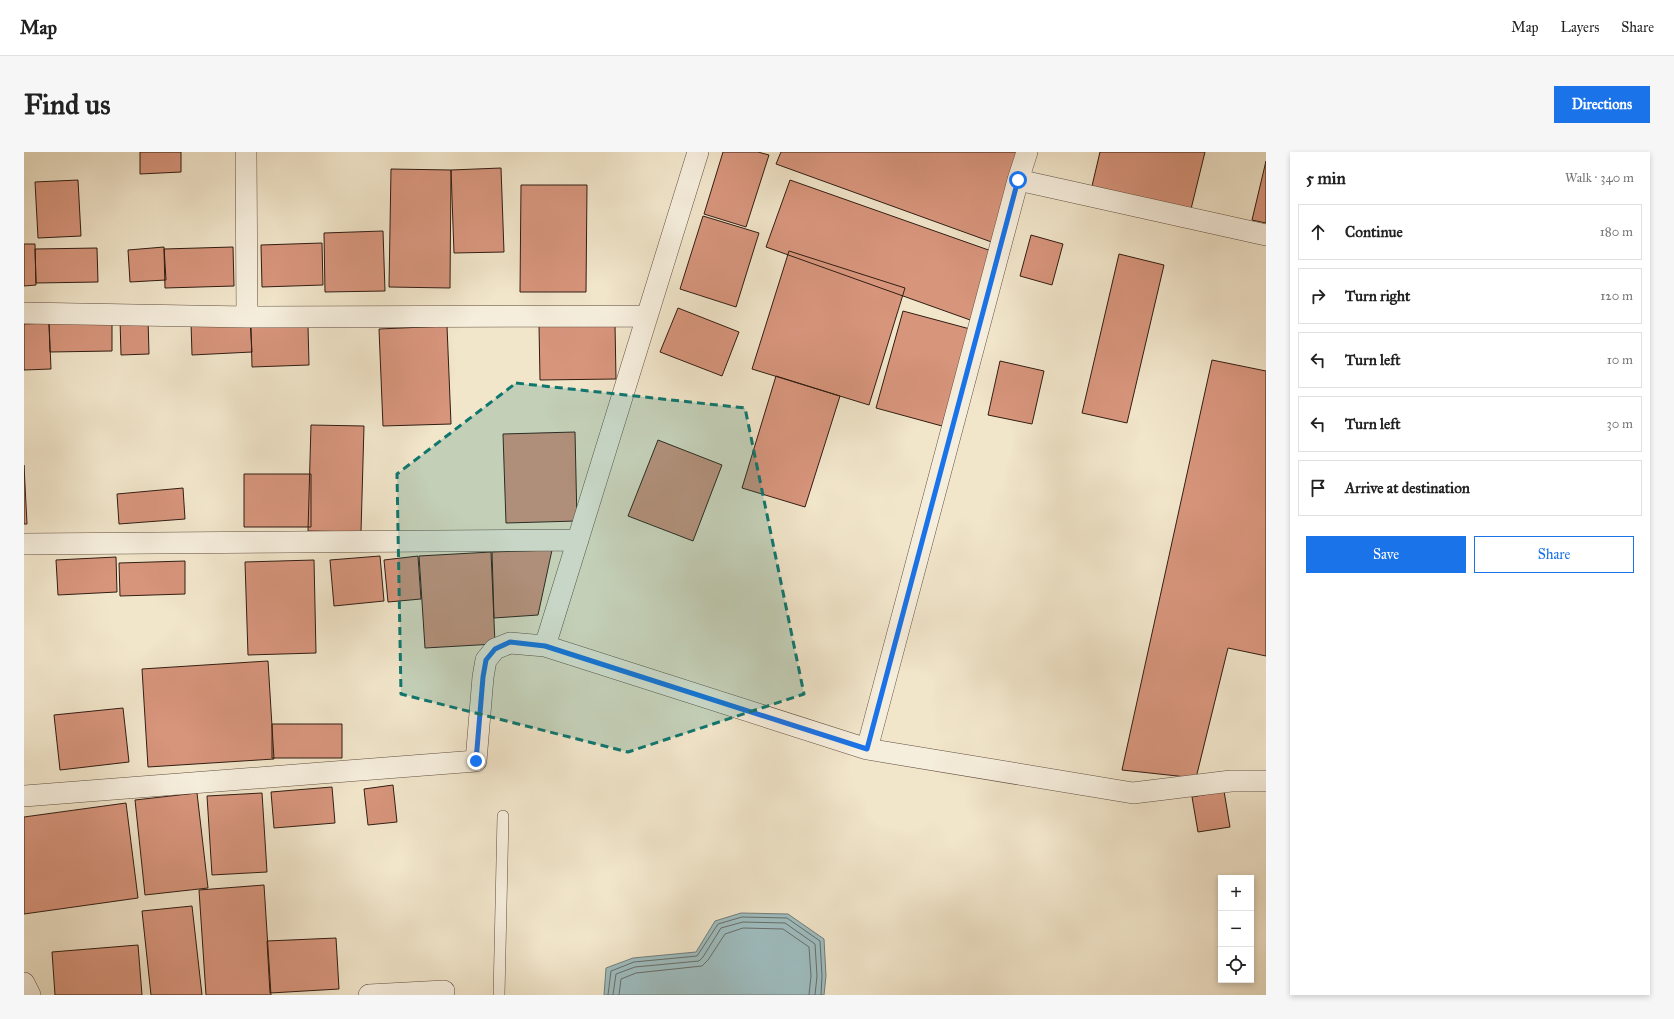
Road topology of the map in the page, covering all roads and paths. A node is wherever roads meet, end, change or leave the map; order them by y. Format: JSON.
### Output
{"nodes":[{"id":1,"x":246,"y":152,"type":"edge"},
{"id":2,"x":698,"y":152,"type":"edge"},
{"id":3,"x":1027,"y":152,"type":"edge"},
{"id":4,"x":1018,"y":180,"type":"junction"},
{"id":5,"x":1266,"y":235,"type":"edge"},
{"id":6,"x":24,"y":313,"type":"edge"},
{"id":7,"x":647,"y":316,"type":"junction"},
{"id":8,"x":247,"y":317,"type":"junction"},
{"id":9,"x":578,"y":540,"type":"junction"},
{"id":10,"x":24,"y":544,"type":"edge"},
{"id":11,"x":545,"y":646,"type":"junction"},
{"id":12,"x":867,"y":749,"type":"junction"},
{"id":13,"x":1266,"y":781,"type":"edge"},
{"id":14,"x":24,"y":796,"type":"edge"},
{"id":15,"x":503,"y":816,"type":"dead end"},
{"id":16,"x":24,"y":983,"type":"edge"},
{"id":17,"x":444,"y":991,"type":"dead end"},
{"id":18,"x":30,"y":995,"type":"edge"},
{"id":19,"x":369,"y":995,"type":"edge"},
{"id":20,"x":499,"y":995,"type":"edge"}],
"edges":[{"from":1,"to":8,"type":"street"},
{"from":2,"to":7,"type":"street"},
{"from":3,"to":4,"type":"street"},
{"from":4,"to":5,"type":"street"},
{"from":4,"to":12,"type":"street"},
{"from":6,"to":8,"type":"street"},
{"from":7,"to":8,"type":"street"},
{"from":7,"to":9,"type":"street"},
{"from":9,"to":10,"type":"street"},
{"from":9,"to":11,"type":"street"},
{"from":11,"to":12,"type":"street"},
{"from":11,"to":14,"type":"street"},
{"from":12,"to":13,"type":"street"},
{"from":15,"to":20,"type":"lane"},
{"from":16,"to":18,"type":"street"},
{"from":17,"to":19,"type":"street"}]}
